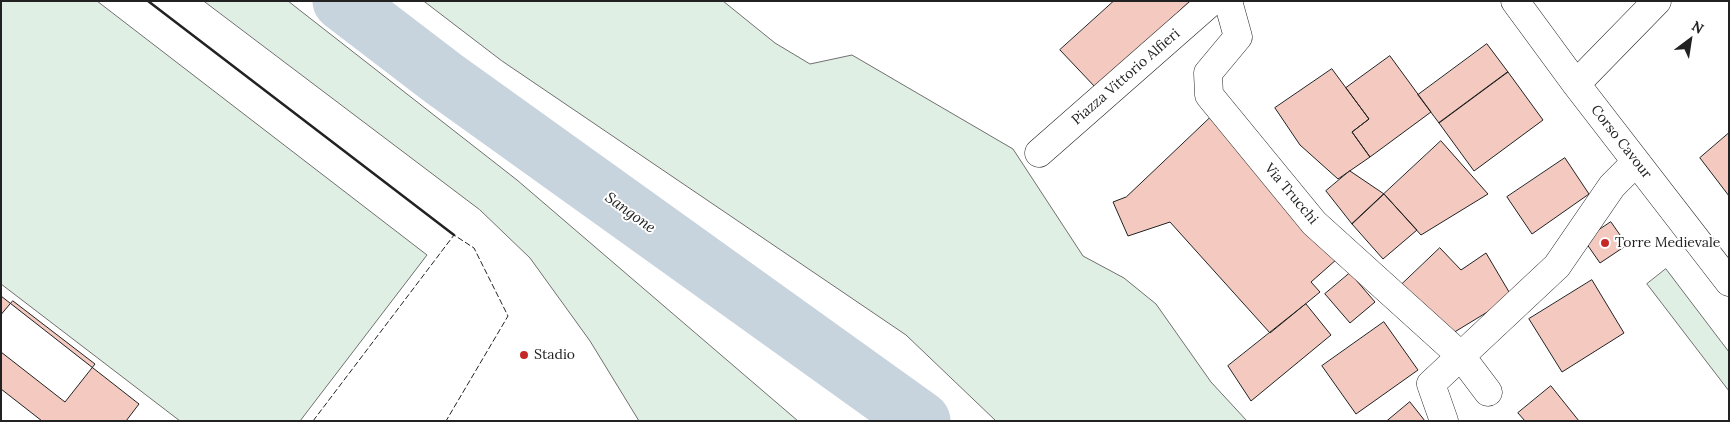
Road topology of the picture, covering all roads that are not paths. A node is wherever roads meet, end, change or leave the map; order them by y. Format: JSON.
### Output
{"nodes":[{"id":1,"x":1212,"y":1,"type":"edge"},
{"id":2,"x":1228,"y":1,"type":"edge"},
{"id":3,"x":1515,"y":1,"type":"edge"},
{"id":4,"x":1658,"y":1,"type":"edge"},
{"id":5,"x":1576,"y":84,"type":"junction"},
{"id":6,"x":1039,"y":153,"type":"dead end"},
{"id":7,"x":1636,"y":162,"type":"junction"},
{"id":8,"x":1729,"y":282,"type":"edge"},
{"id":9,"x":1460,"y":355,"type":"junction"},
{"id":10,"x":1488,"y":392,"type":"dead end"},
{"id":11,"x":1444,"y":421,"type":"edge"}],
"edges":[{"from":1,"to":6,"type":"street","name":"Piazza Vittorio Alfieri"},
{"from":2,"to":9,"type":"street","name":"Via Trucchi"},
{"from":3,"to":5,"type":"street","name":"Corso Cavour"},
{"from":4,"to":5,"type":"street"},
{"from":5,"to":7,"type":"street","name":"Corso Cavour"},
{"from":7,"to":8,"type":"street","name":"Corso Cavour"},
{"from":7,"to":9,"type":"street"},
{"from":9,"to":10,"type":"street","name":"Via Trucchi"},
{"from":9,"to":11,"type":"street"}]}
